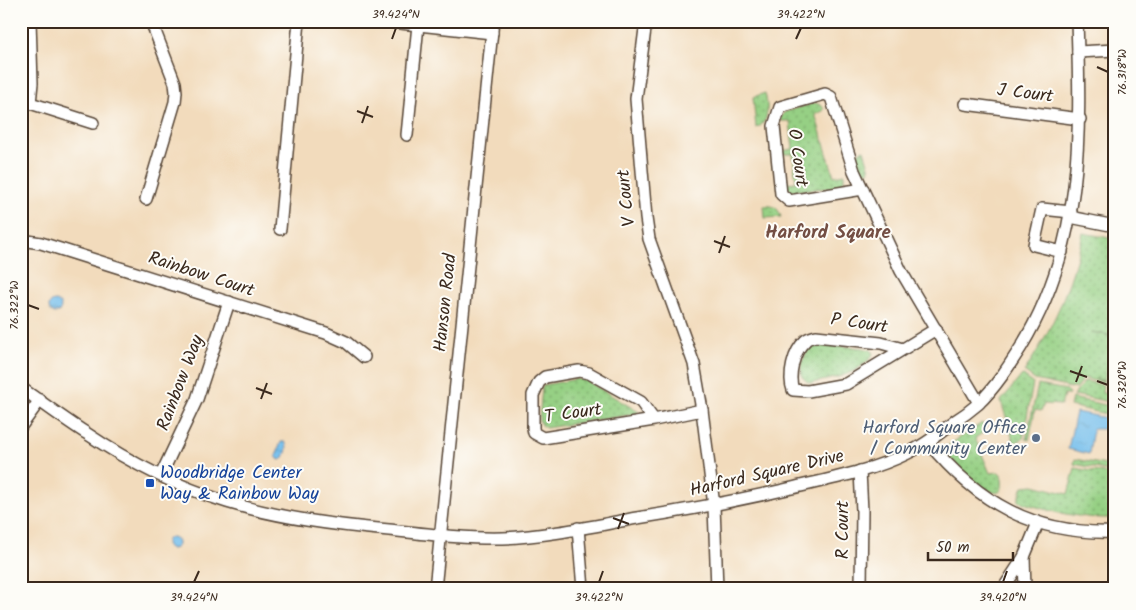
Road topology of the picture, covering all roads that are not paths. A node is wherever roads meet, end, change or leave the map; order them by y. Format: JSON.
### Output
{"nodes":[{"id":1,"x":30,"y":21,"type":"edge"},
{"id":2,"x":151,"y":21,"type":"edge"},
{"id":3,"x":299,"y":21,"type":"edge"},
{"id":4,"x":382,"y":21,"type":"edge"},
{"id":5,"x":646,"y":21,"type":"edge"},
{"id":6,"x":1077,"y":21,"type":"edge"},
{"id":7,"x":418,"y":25,"type":"junction"},
{"id":8,"x":492,"y":27,"type":"edge"},
{"id":9,"x":1115,"y":50,"type":"edge"},
{"id":10,"x":1078,"y":52,"type":"junction"},
{"id":11,"x":965,"y":104,"type":"dead end"},
{"id":12,"x":1080,"y":119,"type":"junction"},
{"id":13,"x":93,"y":123,"type":"dead end"},
{"id":14,"x":407,"y":135,"type":"dead end"},
{"id":15,"x":863,"y":189,"type":"junction"},
{"id":16,"x":146,"y":199,"type":"dead end"},
{"id":17,"x":1071,"y":214,"type":"junction"},
{"id":18,"x":1115,"y":226,"type":"edge"},
{"id":19,"x":280,"y":229,"type":"dead end"},
{"id":20,"x":21,"y":240,"type":"edge"},
{"id":21,"x":1062,"y":252,"type":"junction"},
{"id":22,"x":229,"y":302,"type":"junction"},
{"id":23,"x":936,"y":329,"type":"junction"},
{"id":24,"x":903,"y":349,"type":"junction"},
{"id":25,"x":364,"y":356,"type":"dead end"},
{"id":26,"x":21,"y":388,"type":"edge"},
{"id":27,"x":40,"y":400,"type":"junction"},
{"id":28,"x":978,"y":403,"type":"junction"},
{"id":29,"x":702,"y":410,"type":"junction"},
{"id":30,"x":654,"y":420,"type":"junction"},
{"id":31,"x":21,"y":426,"type":"edge"},
{"id":32,"x":928,"y":442,"type":"junction"},
{"id":33,"x":860,"y":471,"type":"junction"},
{"id":34,"x":161,"y":476,"type":"junction"},
{"id":35,"x":714,"y":506,"type":"junction"},
{"id":36,"x":1038,"y":523,"type":"junction"},
{"id":37,"x":578,"y":528,"type":"junction"},
{"id":38,"x":1115,"y":532,"type":"edge"},
{"id":39,"x":440,"y":536,"type":"junction"},
{"id":40,"x":1024,"y":557,"type":"junction"},
{"id":41,"x":435,"y":589,"type":"edge"},
{"id":42,"x":583,"y":589,"type":"edge"},
{"id":43,"x":718,"y":589,"type":"edge"},
{"id":44,"x":859,"y":589,"type":"edge"},
{"id":45,"x":1003,"y":589,"type":"edge"},
{"id":46,"x":1025,"y":589,"type":"edge"}],
"edges":[{"from":1,"to":13,"type":"street"},
{"from":2,"to":16,"type":"street"},
{"from":3,"to":19,"type":"street"},
{"from":4,"to":7,"type":"street"},
{"from":5,"to":29,"type":"street","name":"V Court"},
{"from":6,"to":10,"type":"street","name":"Harford Square Drive"},
{"from":7,"to":8,"type":"street"},
{"from":7,"to":14,"type":"street"},
{"from":8,"to":39,"type":"street","name":"Hanson Road"},
{"from":9,"to":10,"type":"street"},
{"from":10,"to":12,"type":"street","name":"Harford Square Drive"},
{"from":11,"to":12,"type":"street","name":"J Court"},
{"from":12,"to":17,"type":"street","name":"Harford Square Drive"},
{"from":15,"to":15,"type":"street","name":"O Court"},
{"from":15,"to":23,"type":"street","name":"O Court"},
{"from":17,"to":18,"type":"street"},
{"from":17,"to":21,"type":"street","name":"Harford Square Drive"},
{"from":17,"to":21,"type":"street"},
{"from":20,"to":22,"type":"street","name":"Rainbow Court"},
{"from":21,"to":28,"type":"street","name":"Harford Square Drive"},
{"from":22,"to":25,"type":"street","name":"Rainbow Court"},
{"from":22,"to":34,"type":"street","name":"Rainbow Way"},
{"from":23,"to":24,"type":"street","name":"P Court"},
{"from":23,"to":28,"type":"street","name":"O Court"},
{"from":24,"to":24,"type":"street","name":"P Court"},
{"from":26,"to":27,"type":"street","name":"Harford Square Drive"},
{"from":27,"to":31,"type":"street"},
{"from":27,"to":34,"type":"street","name":"Harford Square Drive"},
{"from":28,"to":32,"type":"street","name":"Harford Square Drive"},
{"from":29,"to":30,"type":"street","name":"T Court"},
{"from":29,"to":35,"type":"street","name":"V Court"},
{"from":30,"to":30,"type":"street","name":"T Court"},
{"from":32,"to":33,"type":"street","name":"Harford Square Drive"},
{"from":32,"to":36,"type":"street"},
{"from":33,"to":35,"type":"street","name":"Harford Square Drive"},
{"from":33,"to":44,"type":"street","name":"R Court"},
{"from":34,"to":39,"type":"street","name":"Harford Square Drive"},
{"from":35,"to":37,"type":"street","name":"Harford Square Drive"},
{"from":35,"to":43,"type":"street"},
{"from":36,"to":38,"type":"street"},
{"from":36,"to":40,"type":"street"},
{"from":37,"to":39,"type":"street","name":"Harford Square Drive"},
{"from":37,"to":42,"type":"street"},
{"from":39,"to":41,"type":"street","name":"Hanson Road"},
{"from":40,"to":45,"type":"street"},
{"from":40,"to":46,"type":"street"}]}
